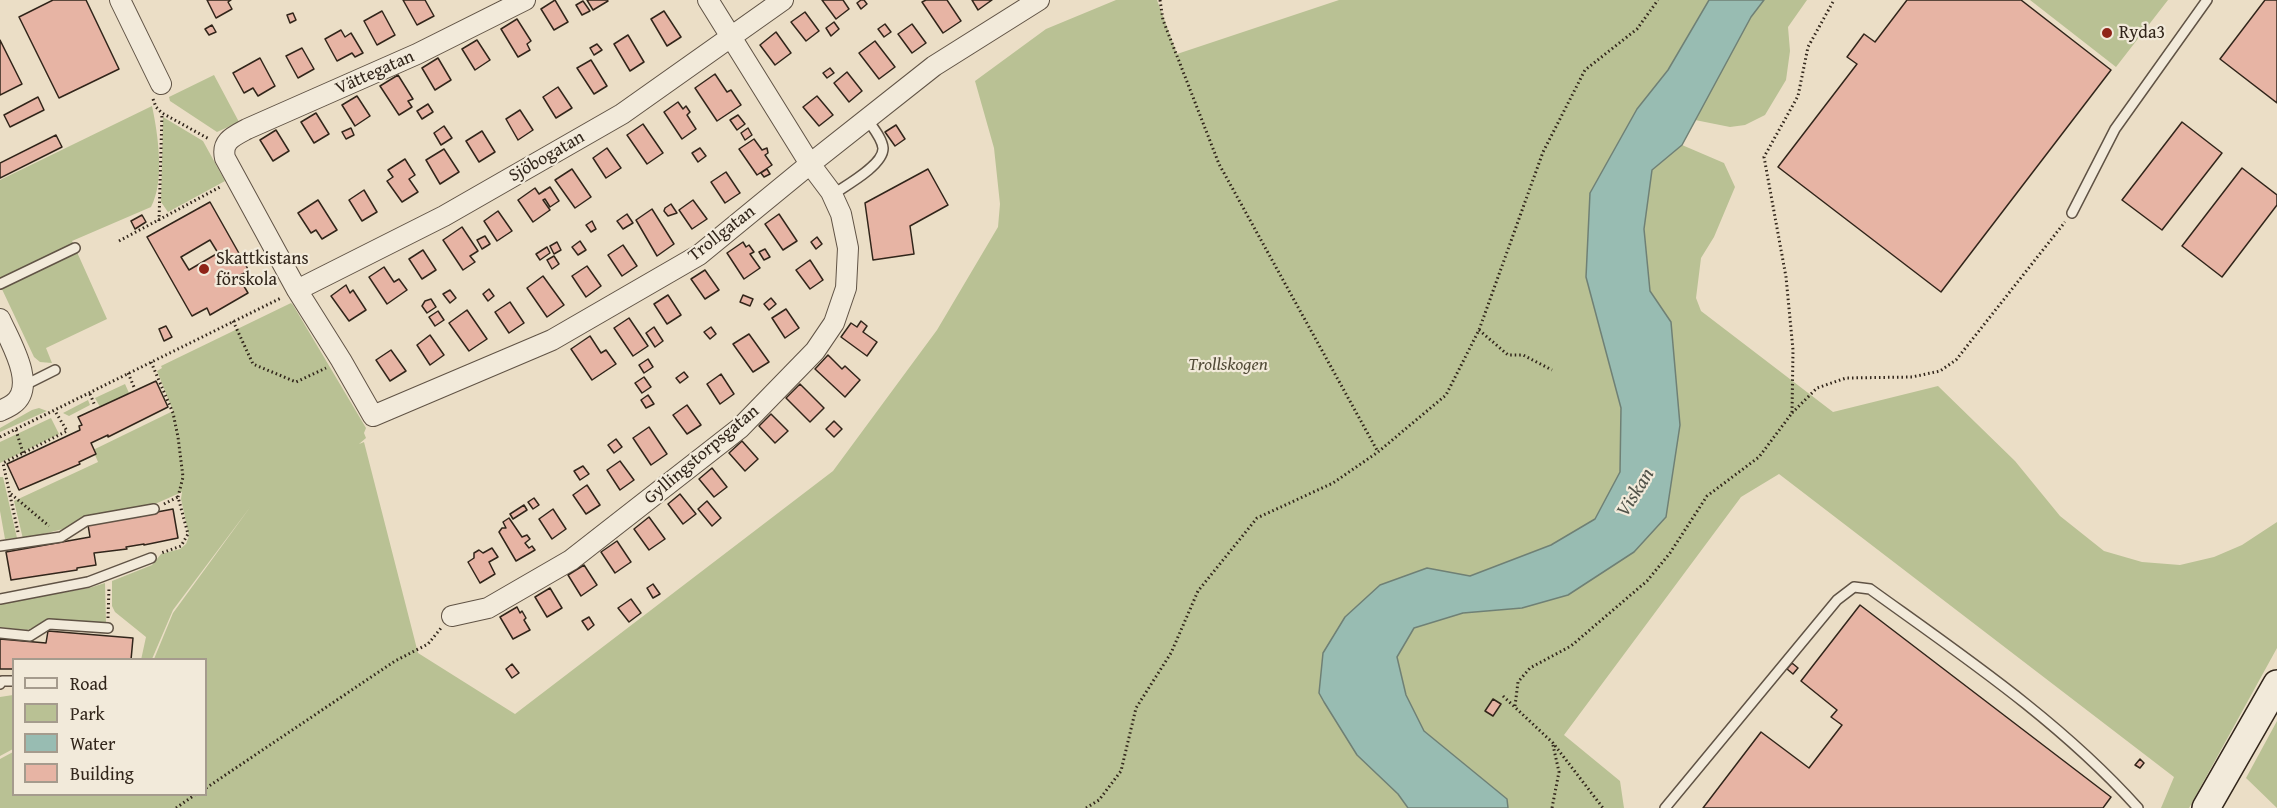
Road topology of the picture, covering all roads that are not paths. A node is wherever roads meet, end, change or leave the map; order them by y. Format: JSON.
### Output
{"nodes":[{"id":1,"x":525,"y":0,"type":"edge"},
{"id":2,"x":708,"y":0,"type":"edge"},
{"id":3,"x":783,"y":0,"type":"edge"},
{"id":4,"x":1040,"y":0,"type":"edge"},
{"id":5,"x":2207,"y":0,"type":"edge"},
{"id":6,"x":127,"y":2,"type":"edge"},
{"id":7,"x":731,"y":38,"type":"junction"},
{"id":8,"x":161,"y":84,"type":"road end"},
{"id":9,"x":867,"y":119,"type":"junction"},
{"id":10,"x":810,"y":164,"type":"junction"},
{"id":11,"x":832,"y":195,"type":"junction"},
{"id":12,"x":2072,"y":213,"type":"road end"},
{"id":13,"x":75,"y":248,"type":"dead end"},
{"id":14,"x":0,"y":284,"type":"edge"},
{"id":15,"x":297,"y":290,"type":"junction"},
{"id":16,"x":0,"y":320,"type":"edge"},
{"id":17,"x":55,"y":370,"type":"dead end"},
{"id":18,"x":23,"y":386,"type":"junction"},
{"id":19,"x":7,"y":407,"type":"edge"},
{"id":20,"x":154,"y":509,"type":"dead end"},
{"id":21,"x":0,"y":546,"type":"edge"},
{"id":22,"x":156,"y":556,"type":"road end"},
{"id":23,"x":0,"y":599,"type":"edge"},
{"id":24,"x":452,"y":616,"type":"road end"},
{"id":25,"x":108,"y":628,"type":"road end"},
{"id":26,"x":0,"y":633,"type":"edge"},
{"id":27,"x":2277,"y":684,"type":"edge"},
{"id":28,"x":1665,"y":808,"type":"edge"},
{"id":29,"x":2138,"y":808,"type":"edge"},
{"id":30,"x":2206,"y":808,"type":"edge"}],
"edges":[{"from":1,"to":15,"type":"street","name":"Vättegatan"},
{"from":2,"to":7,"type":"street","name":"Gyllingstorpsgatan"},
{"from":3,"to":7,"type":"street","name":"Sjöbogatan"},
{"from":4,"to":9,"type":"street","name":"Trollgatan"},
{"from":5,"to":12,"type":"lane"},
{"from":6,"to":8,"type":"street"},
{"from":7,"to":10,"type":"street","name":"Gyllingstorpsgatan"},
{"from":7,"to":15,"type":"street","name":"Sjöbogatan"},
{"from":9,"to":10,"type":"street","name":"Trollgatan"},
{"from":9,"to":11,"type":"lane"},
{"from":10,"to":11,"type":"street","name":"Gyllingstorpsgatan"},
{"from":10,"to":15,"type":"street","name":"Trollgatan"},
{"from":11,"to":24,"type":"street","name":"Gyllingstorpsgatan"},
{"from":13,"to":14,"type":"lane"},
{"from":16,"to":18,"type":"street"},
{"from":17,"to":18,"type":"lane"},
{"from":18,"to":19,"type":"street"},
{"from":20,"to":21,"type":"lane"},
{"from":22,"to":23,"type":"lane"},
{"from":25,"to":26,"type":"lane"},
{"from":27,"to":30,"type":"street"},
{"from":28,"to":29,"type":"lane"}]}
